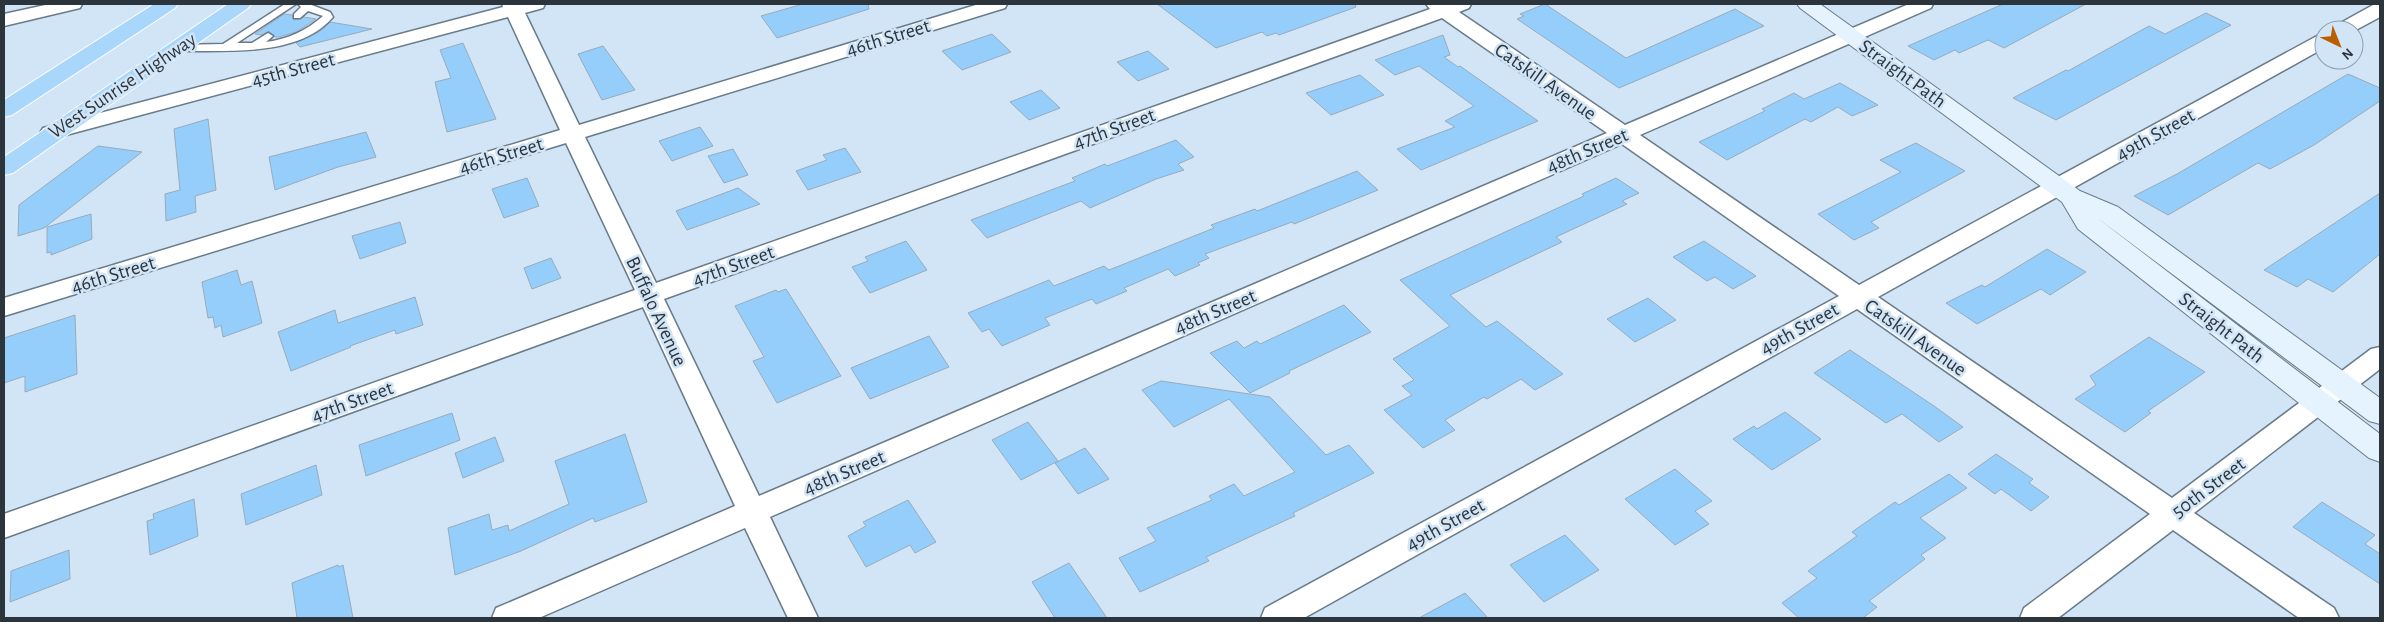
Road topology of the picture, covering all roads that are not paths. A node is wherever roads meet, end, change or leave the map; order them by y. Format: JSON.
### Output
{"nodes":[{"id":1,"x":73,"y":4,"type":"edge"},
{"id":2,"x":168,"y":4,"type":"edge"},
{"id":3,"x":241,"y":4,"type":"edge"},
{"id":4,"x":292,"y":4,"type":"edge"},
{"id":5,"x":998,"y":4,"type":"edge"},
{"id":6,"x":1807,"y":4,"type":"edge"},
{"id":7,"x":1924,"y":4,"type":"edge"},
{"id":8,"x":2353,"y":4,"type":"edge"},
{"id":9,"x":305,"y":5,"type":"edge"},
{"id":10,"x":520,"y":6,"type":"edge"},
{"id":11,"x":1447,"y":6,"type":"edge"},
{"id":12,"x":2378,"y":12,"type":"edge"},
{"id":13,"x":297,"y":16,"type":"dead end"},
{"id":14,"x":4,"y":20,"type":"edge"},
{"id":15,"x":2362,"y":20,"type":"edge"},
{"id":16,"x":1851,"y":35,"type":"junction"},
{"id":17,"x":268,"y":36,"type":"dead end"},
{"id":18,"x":226,"y":46,"type":"junction"},
{"id":19,"x":254,"y":46,"type":"junction"},
{"id":20,"x":2314,"y":46,"type":"edge"},
{"id":21,"x":176,"y":48,"type":"junction"},
{"id":22,"x":4,"y":110,"type":"edge"},
{"id":23,"x":51,"y":133,"type":"junction"},
{"id":24,"x":573,"y":134,"type":"junction"},
{"id":25,"x":1623,"y":134,"type":"junction"},
{"id":26,"x":4,"y":168,"type":"edge"},
{"id":27,"x":2064,"y":192,"type":"junction"},
{"id":28,"x":650,"y":295,"type":"junction"},
{"id":29,"x":1857,"y":296,"type":"junction"},
{"id":30,"x":4,"y":307,"type":"edge"},
{"id":31,"x":2380,"y":356,"type":"edge"},
{"id":32,"x":2342,"y":385,"type":"junction"},
{"id":33,"x":2319,"y":403,"type":"junction"},
{"id":34,"x":2380,"y":413,"type":"edge"},
{"id":35,"x":2380,"y":450,"type":"edge"},
{"id":36,"x":753,"y":512,"type":"junction"},
{"id":37,"x":2172,"y":514,"type":"junction"},
{"id":38,"x":4,"y":526,"type":"edge"},
{"id":39,"x":507,"y":618,"type":"edge"},
{"id":40,"x":804,"y":618,"type":"edge"},
{"id":41,"x":1276,"y":618,"type":"edge"},
{"id":42,"x":2035,"y":618,"type":"edge"},
{"id":43,"x":2323,"y":618,"type":"edge"}],
"edges":[{"from":1,"to":14,"type":"street"},
{"from":2,"to":22,"type":"highway","name":"West Sunrise Highway"},
{"from":3,"to":21,"type":"highway","name":"West Sunrise Highway"},
{"from":4,"to":18,"type":"lane"},
{"from":5,"to":24,"type":"street","name":"46th Street"},
{"from":6,"to":16,"type":"main road","name":"Straight Path"},
{"from":7,"to":16,"type":"street","name":"48th Street"},
{"from":8,"to":12,"type":"street"},
{"from":9,"to":13,"type":"lane"},
{"from":9,"to":19,"type":"lane"},
{"from":10,"to":23,"type":"street","name":"45th Street"},
{"from":10,"to":24,"type":"street","name":"Buffalo Avenue"},
{"from":11,"to":25,"type":"street","name":"Catskill Avenue"},
{"from":11,"to":28,"type":"street","name":"47th Street"},
{"from":12,"to":15,"type":"street"},
{"from":16,"to":25,"type":"street","name":"48th Street"},
{"from":16,"to":27,"type":"main road","name":"Straight Path"},
{"from":17,"to":19,"type":"lane"},
{"from":18,"to":19,"type":"lane"},
{"from":18,"to":21,"type":"lane"},
{"from":20,"to":27,"type":"street","name":"49th Street"},
{"from":21,"to":23,"type":"highway","name":"West Sunrise Highway"},
{"from":23,"to":26,"type":"highway","name":"West Sunrise Highway"},
{"from":24,"to":28,"type":"street","name":"Buffalo Avenue"},
{"from":24,"to":30,"type":"street","name":"46th Street"},
{"from":25,"to":29,"type":"street","name":"Catskill Avenue"},
{"from":25,"to":36,"type":"street","name":"48th Street"},
{"from":27,"to":29,"type":"street","name":"49th Street"},
{"from":27,"to":32,"type":"main road","name":"Straight Path"},
{"from":27,"to":33,"type":"main road","name":"Straight Path"},
{"from":28,"to":36,"type":"street","name":"Buffalo Avenue"},
{"from":28,"to":38,"type":"street","name":"47th Street"},
{"from":29,"to":37,"type":"street","name":"Catskill Avenue"},
{"from":29,"to":41,"type":"street","name":"49th Street"},
{"from":31,"to":32,"type":"street","name":"50th Street"},
{"from":32,"to":33,"type":"street","name":"50th Street"},
{"from":32,"to":34,"type":"main road","name":"Straight Path"},
{"from":33,"to":35,"type":"main road","name":"Straight Path"},
{"from":33,"to":37,"type":"street","name":"50th Street"},
{"from":36,"to":39,"type":"street","name":"48th Street"},
{"from":36,"to":40,"type":"street","name":"Buffalo Avenue"},
{"from":37,"to":42,"type":"street","name":"50th Street"},
{"from":37,"to":43,"type":"street","name":"Catskill Avenue"}]}
